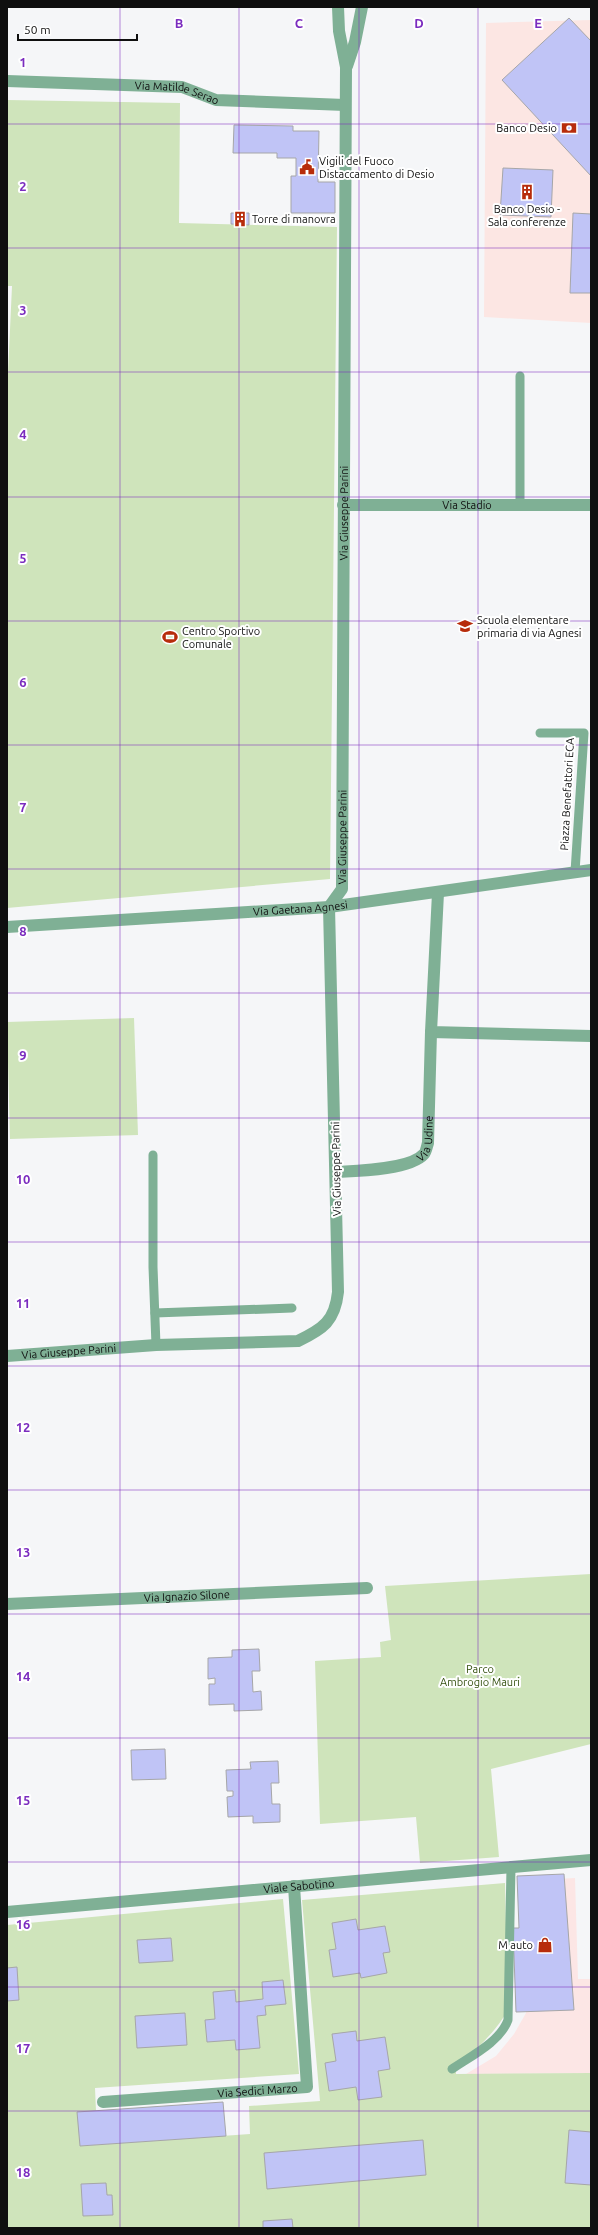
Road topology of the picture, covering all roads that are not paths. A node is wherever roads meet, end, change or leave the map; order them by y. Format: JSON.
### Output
{"nodes":[{"id":1,"x":338,"y":7,"type":"edge"},
{"id":2,"x":362,"y":7,"type":"edge"},
{"id":3,"x":346,"y":67,"type":"junction"},
{"id":4,"x":7,"y":81,"type":"edge"},
{"id":5,"x":345,"y":105,"type":"junction"},
{"id":6,"x":520,"y":376,"type":"dead end"},
{"id":7,"x":343,"y":505,"type":"junction"},
{"id":8,"x":520,"y":505,"type":"junction"},
{"id":9,"x":591,"y":505,"type":"edge"},
{"id":10,"x":540,"y":733,"type":"dead end"},
{"id":11,"x":591,"y":870,"type":"edge"},
{"id":12,"x":575,"y":872,"type":"junction"},
{"id":13,"x":438,"y":893,"type":"junction"},
{"id":14,"x":329,"y":907,"type":"junction"},
{"id":15,"x":7,"y":927,"type":"edge"},
{"id":16,"x":431,"y":1032,"type":"junction"},
{"id":17,"x":591,"y":1036,"type":"edge"},
{"id":18,"x":153,"y":1155,"type":"dead end"},
{"id":19,"x":336,"y":1172,"type":"junction"},
{"id":20,"x":292,"y":1308,"type":"dead end"},
{"id":21,"x":155,"y":1313,"type":"junction"},
{"id":22,"x":156,"y":1345,"type":"junction"},
{"id":23,"x":7,"y":1356,"type":"edge"},
{"id":24,"x":368,"y":1588,"type":"dead end"},
{"id":25,"x":7,"y":1604,"type":"edge"},
{"id":26,"x":591,"y":1860,"type":"edge"},
{"id":27,"x":510,"y":1867,"type":"junction"},
{"id":28,"x":294,"y":1886,"type":"junction"},
{"id":29,"x":7,"y":1912,"type":"edge"},
{"id":30,"x":452,"y":2069,"type":"dead end"},
{"id":31,"x":103,"y":2102,"type":"dead end"}],
"edges":[{"from":1,"to":3,"type":"street","name":"Via Giuseppe Parini"},
{"from":2,"to":3,"type":"street","name":"Via Giuseppe Parini"},
{"from":3,"to":5,"type":"street","name":"Via Giuseppe Parini"},
{"from":4,"to":5,"type":"street","name":"Via Matilde Serao"},
{"from":5,"to":7,"type":"street","name":"Via Giuseppe Parini"},
{"from":6,"to":8,"type":"lane"},
{"from":7,"to":8,"type":"street","name":"Via Stadio"},
{"from":7,"to":14,"type":"street","name":"Via Giuseppe Parini"},
{"from":8,"to":9,"type":"street","name":"Via Stadio"},
{"from":10,"to":12,"type":"lane","name":"Piazza Benefattori ECA"},
{"from":11,"to":12,"type":"street","name":"Via Gaetana Agnesi"},
{"from":12,"to":13,"type":"street","name":"Via Gaetana Agnesi"},
{"from":13,"to":14,"type":"street","name":"Via Gaetana Agnesi"},
{"from":13,"to":16,"type":"street","name":"Via Udine"},
{"from":14,"to":15,"type":"street","name":"Via Gaetana Agnesi"},
{"from":14,"to":19,"type":"street","name":"Via Giuseppe Parini"},
{"from":16,"to":17,"type":"street"},
{"from":16,"to":19,"type":"street","name":"Via Udine"},
{"from":18,"to":21,"type":"lane"},
{"from":19,"to":22,"type":"street","name":"Via Giuseppe Parini"},
{"from":20,"to":21,"type":"lane"},
{"from":21,"to":22,"type":"lane"},
{"from":22,"to":23,"type":"street","name":"Via Giuseppe Parini"},
{"from":24,"to":25,"type":"street","name":"Via Ignazio Silone"},
{"from":26,"to":27,"type":"street","name":"Viale Sabotino"},
{"from":27,"to":28,"type":"street","name":"Viale Sabotino"},
{"from":27,"to":30,"type":"lane"},
{"from":28,"to":29,"type":"street","name":"Viale Sabotino"},
{"from":28,"to":31,"type":"street","name":"Via Sedici Marzo"}]}
